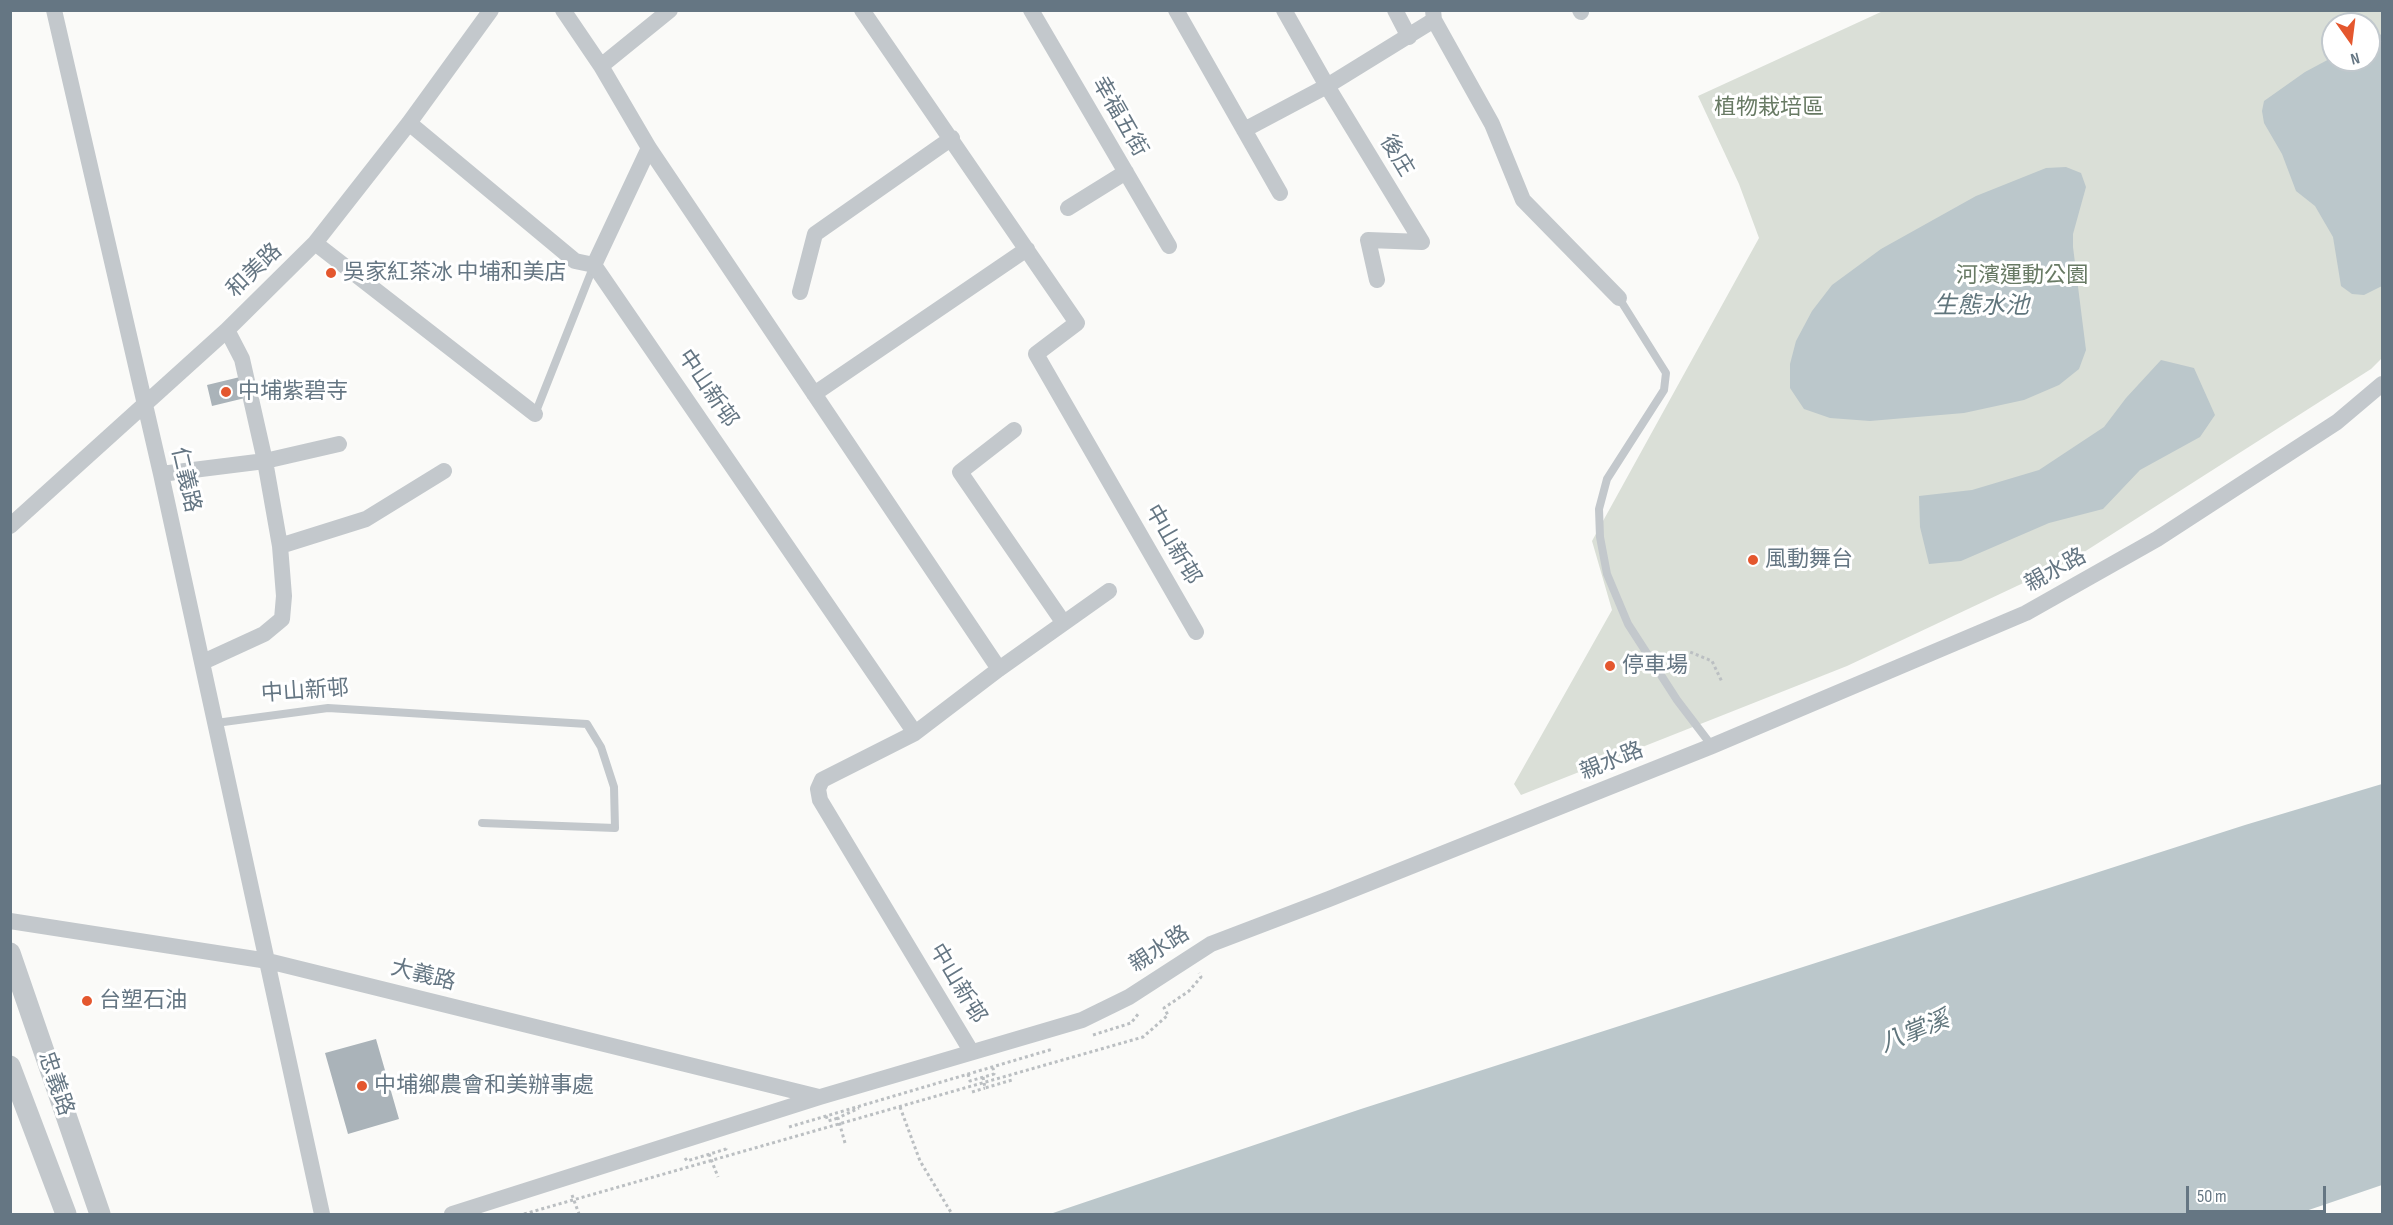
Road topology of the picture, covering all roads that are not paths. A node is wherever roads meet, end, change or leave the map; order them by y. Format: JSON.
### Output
{"nodes":[{"id":1,"x":54,"y":10,"type":"edge"},
{"id":2,"x":491,"y":10,"type":"edge"},
{"id":3,"x":563,"y":10,"type":"edge"},
{"id":4,"x":670,"y":10,"type":"edge"},
{"id":5,"x":862,"y":10,"type":"edge"},
{"id":6,"x":1031,"y":10,"type":"edge"},
{"id":7,"x":1176,"y":10,"type":"edge"},
{"id":8,"x":1284,"y":10,"type":"edge"},
{"id":9,"x":1395,"y":10,"type":"edge"},
{"id":10,"x":1434,"y":16,"type":"edge"},
{"id":11,"x":1408,"y":37,"type":"junction"},
{"id":12,"x":601,"y":66,"type":"junction"},
{"id":13,"x":1327,"y":86,"type":"junction"},
{"id":14,"x":409,"y":123,"type":"junction"},
{"id":15,"x":1244,"y":130,"type":"junction"},
{"id":16,"x":952,"y":138,"type":"junction"},
{"id":17,"x":649,"y":148,"type":"junction"},
{"id":18,"x":1126,"y":172,"type":"junction"},
{"id":19,"x":1280,"y":193,"type":"dead end"},
{"id":20,"x":1068,"y":208,"type":"dead end"},
{"id":21,"x":315,"y":243,"type":"junction"},
{"id":22,"x":1169,"y":246,"type":"dead end"},
{"id":23,"x":1027,"y":249,"type":"junction"},
{"id":24,"x":594,"y":265,"type":"junction"},
{"id":25,"x":1377,"y":280,"type":"dead end"},
{"id":26,"x":800,"y":292,"type":"dead end"},
{"id":27,"x":1619,"y":298,"type":"joint"},
{"id":28,"x":227,"y":330,"type":"junction"},
{"id":29,"x":2382,"y":384,"type":"edge"},
{"id":30,"x":814,"y":394,"type":"junction"},
{"id":31,"x":145,"y":404,"type":"junction"},
{"id":32,"x":536,"y":414,"type":"joint"},
{"id":33,"x":1014,"y":430,"type":"dead end"},
{"id":34,"x":339,"y":444,"type":"dead end"},
{"id":35,"x":265,"y":461,"type":"junction"},
{"id":36,"x":444,"y":471,"type":"dead end"},
{"id":37,"x":161,"y":474,"type":"junction"},
{"id":38,"x":10,"y":526,"type":"edge"},
{"id":39,"x":280,"y":546,"type":"junction"},
{"id":40,"x":1109,"y":591,"type":"dead end"},
{"id":41,"x":1064,"y":622,"type":"junction"},
{"id":42,"x":1196,"y":632,"type":"dead end"},
{"id":43,"x":203,"y":662,"type":"junction"},
{"id":44,"x":999,"y":669,"type":"junction"},
{"id":45,"x":216,"y":723,"type":"junction"},
{"id":46,"x":915,"y":733,"type":"junction"},
{"id":47,"x":1712,"y":746,"type":"junction"},
{"id":48,"x":482,"y":823,"type":"dead end"},
{"id":49,"x":10,"y":921,"type":"edge"},
{"id":50,"x":10,"y":952,"type":"edge"},
{"id":51,"x":268,"y":961,"type":"junction"},
{"id":52,"x":971,"y":1051,"type":"junction"},
{"id":53,"x":10,"y":1066,"type":"edge"},
{"id":54,"x":820,"y":1097,"type":"junction"},
{"id":55,"x":66,"y":1215,"type":"edge"},
{"id":56,"x":100,"y":1215,"type":"edge"},
{"id":57,"x":322,"y":1215,"type":"edge"},
{"id":58,"x":452,"y":1215,"type":"edge"}],
"edges":[{"from":1,"to":31,"type":"street","name":"仁義路"},
{"from":2,"to":14,"type":"street","name":"和美路"},
{"from":3,"to":12,"type":"street"},
{"from":4,"to":12,"type":"street"},
{"from":5,"to":16,"type":"street","name":"中山新邨"},
{"from":6,"to":18,"type":"street","name":"幸福五街"},
{"from":7,"to":15,"type":"street"},
{"from":8,"to":13,"type":"street","name":"後庄"},
{"from":9,"to":11,"type":"street"},
{"from":10,"to":11,"type":"street"},
{"from":10,"to":27,"type":"street"},
{"from":11,"to":13,"type":"street"},
{"from":12,"to":17,"type":"street"},
{"from":13,"to":15,"type":"street"},
{"from":13,"to":25,"type":"street","name":"後庄"},
{"from":14,"to":21,"type":"street","name":"和美路"},
{"from":14,"to":24,"type":"street"},
{"from":15,"to":19,"type":"street"},
{"from":16,"to":23,"type":"street","name":"中山新邨"},
{"from":16,"to":26,"type":"street"},
{"from":17,"to":24,"type":"street"},
{"from":17,"to":30,"type":"street"},
{"from":18,"to":20,"type":"street"},
{"from":18,"to":22,"type":"street","name":"幸福五街"},
{"from":21,"to":28,"type":"street","name":"和美路"},
{"from":21,"to":32,"type":"street"},
{"from":23,"to":30,"type":"street"},
{"from":23,"to":42,"type":"street","name":"中山新邨"},
{"from":24,"to":32,"type":"lane"},
{"from":24,"to":46,"type":"street","name":"中山新邨"},
{"from":27,"to":47,"type":"lane"},
{"from":28,"to":31,"type":"street","name":"和美路"},
{"from":28,"to":35,"type":"street"},
{"from":29,"to":47,"type":"street","name":"親水路"},
{"from":30,"to":44,"type":"street"},
{"from":31,"to":37,"type":"street","name":"仁義路"},
{"from":31,"to":38,"type":"street","name":"和美路"},
{"from":33,"to":41,"type":"street"},
{"from":34,"to":35,"type":"street"},
{"from":35,"to":37,"type":"street"},
{"from":35,"to":39,"type":"street"},
{"from":36,"to":39,"type":"street"},
{"from":37,"to":43,"type":"street","name":"仁義路"},
{"from":39,"to":43,"type":"street"},
{"from":40,"to":41,"type":"street","name":"中山新邨"},
{"from":41,"to":44,"type":"street","name":"中山新邨"},
{"from":43,"to":45,"type":"street","name":"仁義路"},
{"from":44,"to":46,"type":"street","name":"中山新邨"},
{"from":45,"to":48,"type":"lane","name":"中山新邨"},
{"from":45,"to":51,"type":"street","name":"仁義路"},
{"from":46,"to":52,"type":"street","name":"中山新邨"},
{"from":47,"to":52,"type":"street","name":"親水路"},
{"from":49,"to":51,"type":"street","name":"大義路"},
{"from":50,"to":56,"type":"street","name":"忠義路"},
{"from":51,"to":54,"type":"street","name":"大義路"},
{"from":51,"to":57,"type":"street","name":"仁義路"},
{"from":52,"to":54,"type":"street","name":"親水路"},
{"from":53,"to":55,"type":"street","name":"忠義路"},
{"from":54,"to":58,"type":"street","name":"親水路"}]}
